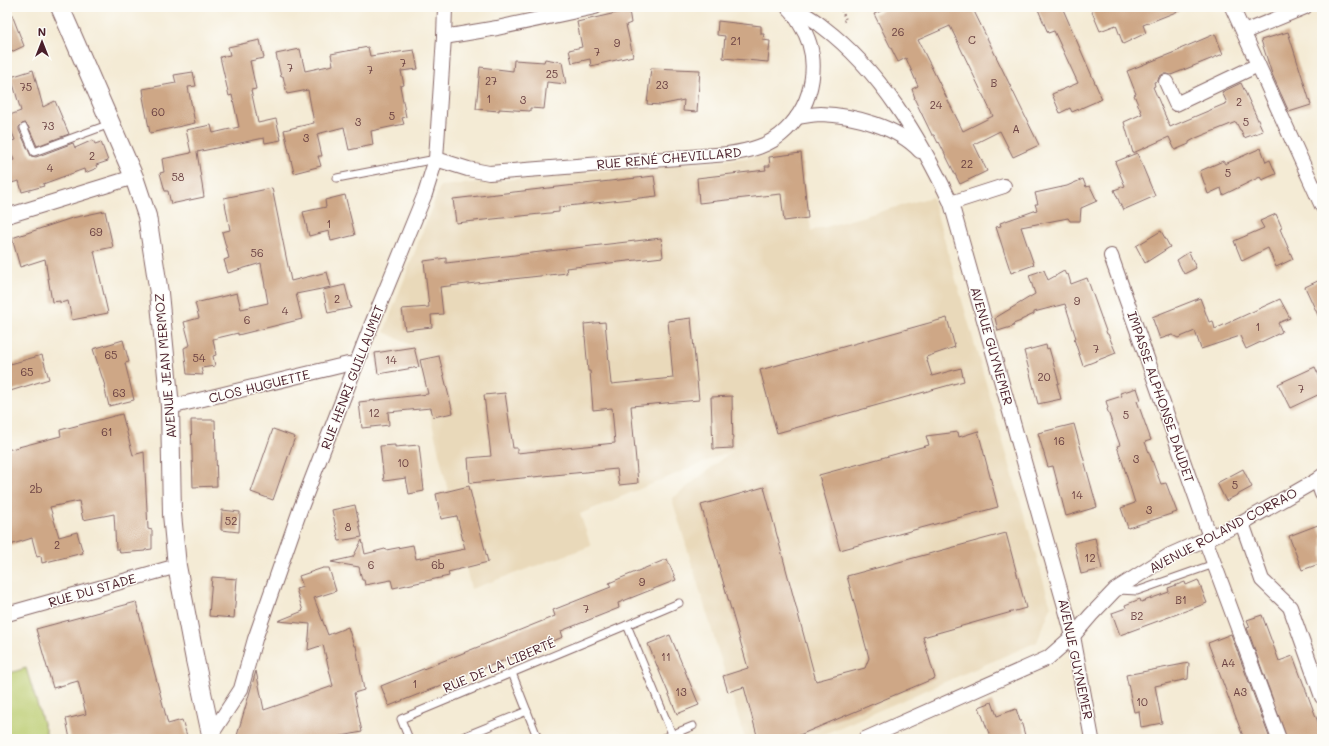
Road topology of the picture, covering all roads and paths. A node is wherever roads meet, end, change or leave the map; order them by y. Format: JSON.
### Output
{"nodes":[{"id":1,"x":60,"y":7,"type":"edge"},
{"id":2,"x":445,"y":7,"type":"edge"},
{"id":3,"x":595,"y":7,"type":"edge"},
{"id":4,"x":787,"y":7,"type":"edge"},
{"id":5,"x":792,"y":7,"type":"edge"},
{"id":6,"x":1232,"y":7,"type":"edge"},
{"id":7,"x":1304,"y":7,"type":"edge"},
{"id":8,"x":1244,"y":32,"type":"junction"},
{"id":9,"x":444,"y":37,"type":"junction"},
{"id":10,"x":1258,"y":64,"type":"junction"},
{"id":11,"x":1166,"y":82,"type":"dead end"},
{"id":12,"x":796,"y":117,"type":"junction"},
{"id":13,"x":111,"y":124,"type":"junction"},
{"id":14,"x":24,"y":128,"type":"dead end"},
{"id":15,"x":436,"y":159,"type":"junction"},
{"id":16,"x":934,"y":166,"type":"junction"},
{"id":17,"x":134,"y":177,"type":"junction"},
{"id":18,"x":338,"y":178,"type":"dead end"},
{"id":19,"x":1004,"y":186,"type":"dead end"},
{"id":20,"x":951,"y":203,"type":"junction"},
{"id":21,"x":1322,"y":206,"type":"edge"},
{"id":22,"x":7,"y":216,"type":"edge"},
{"id":23,"x":1111,"y":256,"type":"dead end"},
{"id":24,"x":348,"y":364,"type":"dead end"},
{"id":25,"x":170,"y":407,"type":"junction"},
{"id":26,"x":1319,"y":478,"type":"edge"},
{"id":27,"x":1322,"y":494,"type":"edge"},
{"id":28,"x":1242,"y":523,"type":"junction"},
{"id":29,"x":1208,"y":538,"type":"junction"},
{"id":30,"x":1214,"y":564,"type":"junction"},
{"id":31,"x":177,"y":566,"type":"junction"},
{"id":32,"x":1115,"y":590,"type":"junction"},
{"id":33,"x":679,"y":603,"type":"dead end"},
{"id":34,"x":7,"y":614,"type":"edge"},
{"id":35,"x":627,"y":625,"type":"junction"},
{"id":36,"x":1073,"y":636,"type":"junction"},
{"id":37,"x":512,"y":673,"type":"junction"},
{"id":38,"x":1322,"y":697,"type":"edge"},
{"id":39,"x":527,"y":711,"type":"junction"},
{"id":40,"x":693,"y":726,"type":"dead end"},
{"id":41,"x":672,"y":734,"type":"junction"},
{"id":42,"x":212,"y":737,"type":"edge"},
{"id":43,"x":409,"y":739,"type":"edge"},
{"id":44,"x":458,"y":739,"type":"edge"},
{"id":45,"x":538,"y":739,"type":"edge"},
{"id":46,"x":661,"y":739,"type":"edge"},
{"id":47,"x":865,"y":739,"type":"edge"},
{"id":48,"x":1092,"y":739,"type":"edge"},
{"id":49,"x":1279,"y":739,"type":"edge"}],
"edges":[{"from":1,"to":13,"type":"street","name":"AVENUE JEAN MERMOZ"},
{"from":2,"to":9,"type":"street","name":"RUE HENRI GUILLAUMET"},
{"from":3,"to":9,"type":"street"},
{"from":4,"to":12,"type":"street","name":"RUE RENÉ CHEVILLARD"},
{"from":5,"to":16,"type":"street","name":"AVENUE GUYNEMER"},
{"from":6,"to":8,"type":"street"},
{"from":7,"to":8,"type":"street"},
{"from":8,"to":10,"type":"street"},
{"from":9,"to":15,"type":"street","name":"RUE HENRI GUILLAUMET"},
{"from":10,"to":11,"type":"street"},
{"from":10,"to":21,"type":"street"},
{"from":12,"to":15,"type":"street","name":"RUE RENÉ CHEVILLARD"},
{"from":12,"to":16,"type":"street"},
{"from":13,"to":14,"type":"lane"},
{"from":13,"to":17,"type":"street","name":"AVENUE JEAN MERMOZ"},
{"from":15,"to":18,"type":"lane"},
{"from":15,"to":42,"type":"street","name":"RUE HENRI GUILLAUMET"},
{"from":16,"to":20,"type":"street","name":"AVENUE GUYNEMER"},
{"from":17,"to":22,"type":"street"},
{"from":17,"to":25,"type":"street","name":"AVENUE JEAN MERMOZ"},
{"from":19,"to":20,"type":"street"},
{"from":20,"to":36,"type":"street","name":"AVENUE GUYNEMER"},
{"from":23,"to":29,"type":"street","name":"IMPASSE ALPHONSE DAUDET"},
{"from":24,"to":25,"type":"street","name":"CLOS HUGUETTE"},
{"from":25,"to":31,"type":"street","name":"AVENUE JEAN MERMOZ"},
{"from":26,"to":27,"type":"street"},
{"from":26,"to":28,"type":"street","name":"AVENUE ROLAND CORRAO"},
{"from":28,"to":29,"type":"street","name":"AVENUE ROLAND CORRAO"},
{"from":28,"to":38,"type":"street"},
{"from":29,"to":30,"type":"street","name":"IMPASSE ALPHONSE DAUDET"},
{"from":29,"to":32,"type":"street","name":"AVENUE ROLAND CORRAO"},
{"from":30,"to":32,"type":"lane"},
{"from":30,"to":49,"type":"street","name":"IMPASSE ALPHONSE DAUDET"},
{"from":31,"to":34,"type":"street","name":"RUE DU STADE"},
{"from":31,"to":42,"type":"street","name":"AVENUE JEAN MERMOZ"},
{"from":32,"to":36,"type":"street","name":"AVENUE ROLAND CORRAO"},
{"from":33,"to":35,"type":"lane","name":"RUE DE LA LIBERTÉ"},
{"from":35,"to":37,"type":"lane","name":"RUE DE LA LIBERTÉ"},
{"from":35,"to":41,"type":"lane"},
{"from":36,"to":47,"type":"street","name":"AVENUE ROLAND CORRAO"},
{"from":36,"to":48,"type":"street","name":"AVENUE GUYNEMER"},
{"from":37,"to":39,"type":"lane"},
{"from":37,"to":43,"type":"lane","name":"RUE DE LA LIBERTÉ"},
{"from":39,"to":44,"type":"lane"},
{"from":39,"to":45,"type":"lane"},
{"from":40,"to":41,"type":"lane"},
{"from":41,"to":46,"type":"lane"}]}
